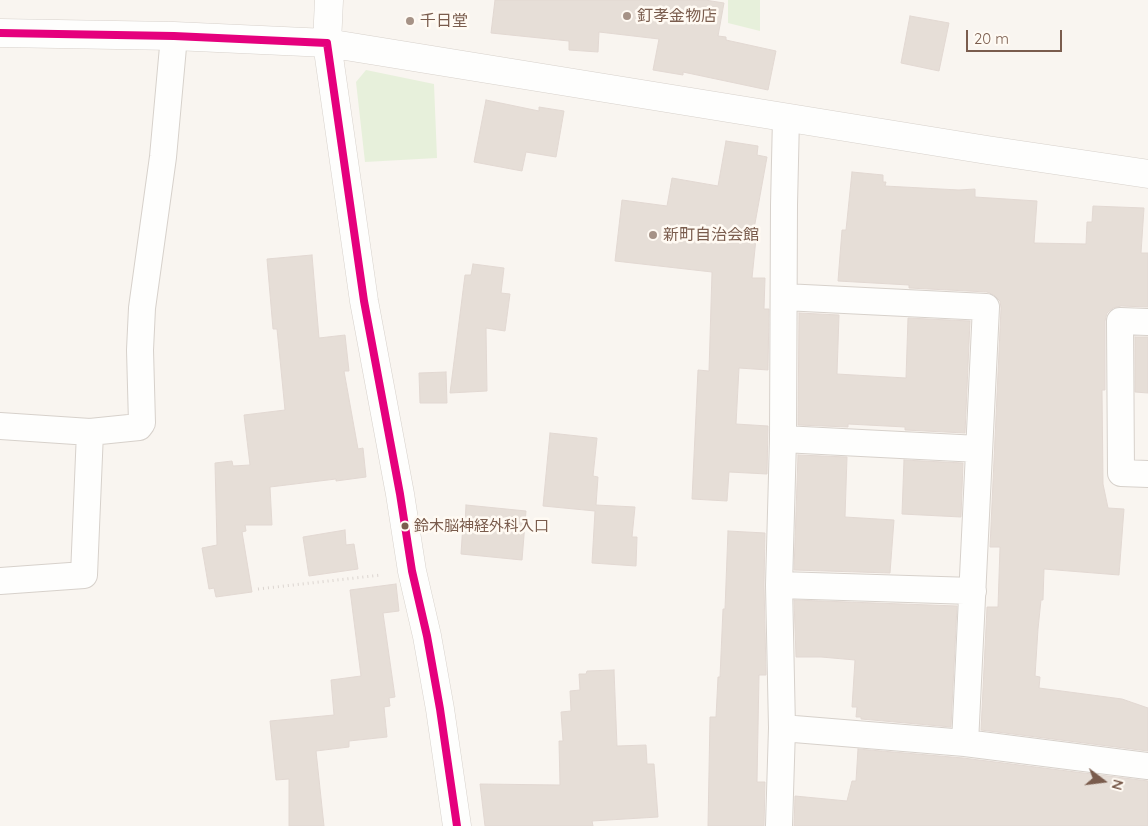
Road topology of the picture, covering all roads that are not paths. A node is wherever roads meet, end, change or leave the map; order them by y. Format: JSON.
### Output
{"nodes":[{"id":1,"x":329,"y":0,"type":"edge"},
{"id":2,"x":0,"y":33,"type":"edge"},
{"id":3,"x":174,"y":36,"type":"junction"},
{"id":4,"x":327,"y":43,"type":"junction"},
{"id":5,"x":786,"y":118,"type":"junction"},
{"id":6,"x":1148,"y":174,"type":"edge"},
{"id":7,"x":784,"y":297,"type":"junction"},
{"id":8,"x":1148,"y":322,"type":"edge"},
{"id":9,"x":0,"y":426,"type":"edge"},
{"id":10,"x":90,"y":432,"type":"junction"},
{"id":11,"x":783,"y":439,"type":"junction"},
{"id":12,"x":979,"y":449,"type":"junction"},
{"id":13,"x":1148,"y":474,"type":"edge"},
{"id":14,"x":0,"y":581,"type":"edge"},
{"id":15,"x":780,"y":585,"type":"junction"},
{"id":16,"x":973,"y":591,"type":"junction"},
{"id":17,"x":782,"y":728,"type":"junction"},
{"id":18,"x":965,"y":743,"type":"junction"},
{"id":19,"x":1148,"y":766,"type":"edge"},
{"id":20,"x":457,"y":826,"type":"edge"},
{"id":21,"x":779,"y":826,"type":"edge"}],
"edges":[{"from":1,"to":4,"type":"street"},
{"from":2,"to":3,"type":"street"},
{"from":3,"to":4,"type":"street"},
{"from":3,"to":10,"type":"street"},
{"from":4,"to":5,"type":"street"},
{"from":4,"to":20,"type":"street"},
{"from":5,"to":6,"type":"street"},
{"from":5,"to":7,"type":"street"},
{"from":7,"to":11,"type":"street"},
{"from":7,"to":12,"type":"street"},
{"from":8,"to":13,"type":"street"},
{"from":9,"to":10,"type":"street"},
{"from":10,"to":14,"type":"street"},
{"from":11,"to":12,"type":"street"},
{"from":11,"to":15,"type":"street"},
{"from":12,"to":16,"type":"street"},
{"from":15,"to":16,"type":"street"},
{"from":15,"to":17,"type":"street"},
{"from":16,"to":18,"type":"street"},
{"from":17,"to":18,"type":"street"},
{"from":17,"to":21,"type":"street"},
{"from":18,"to":19,"type":"street"}]}
